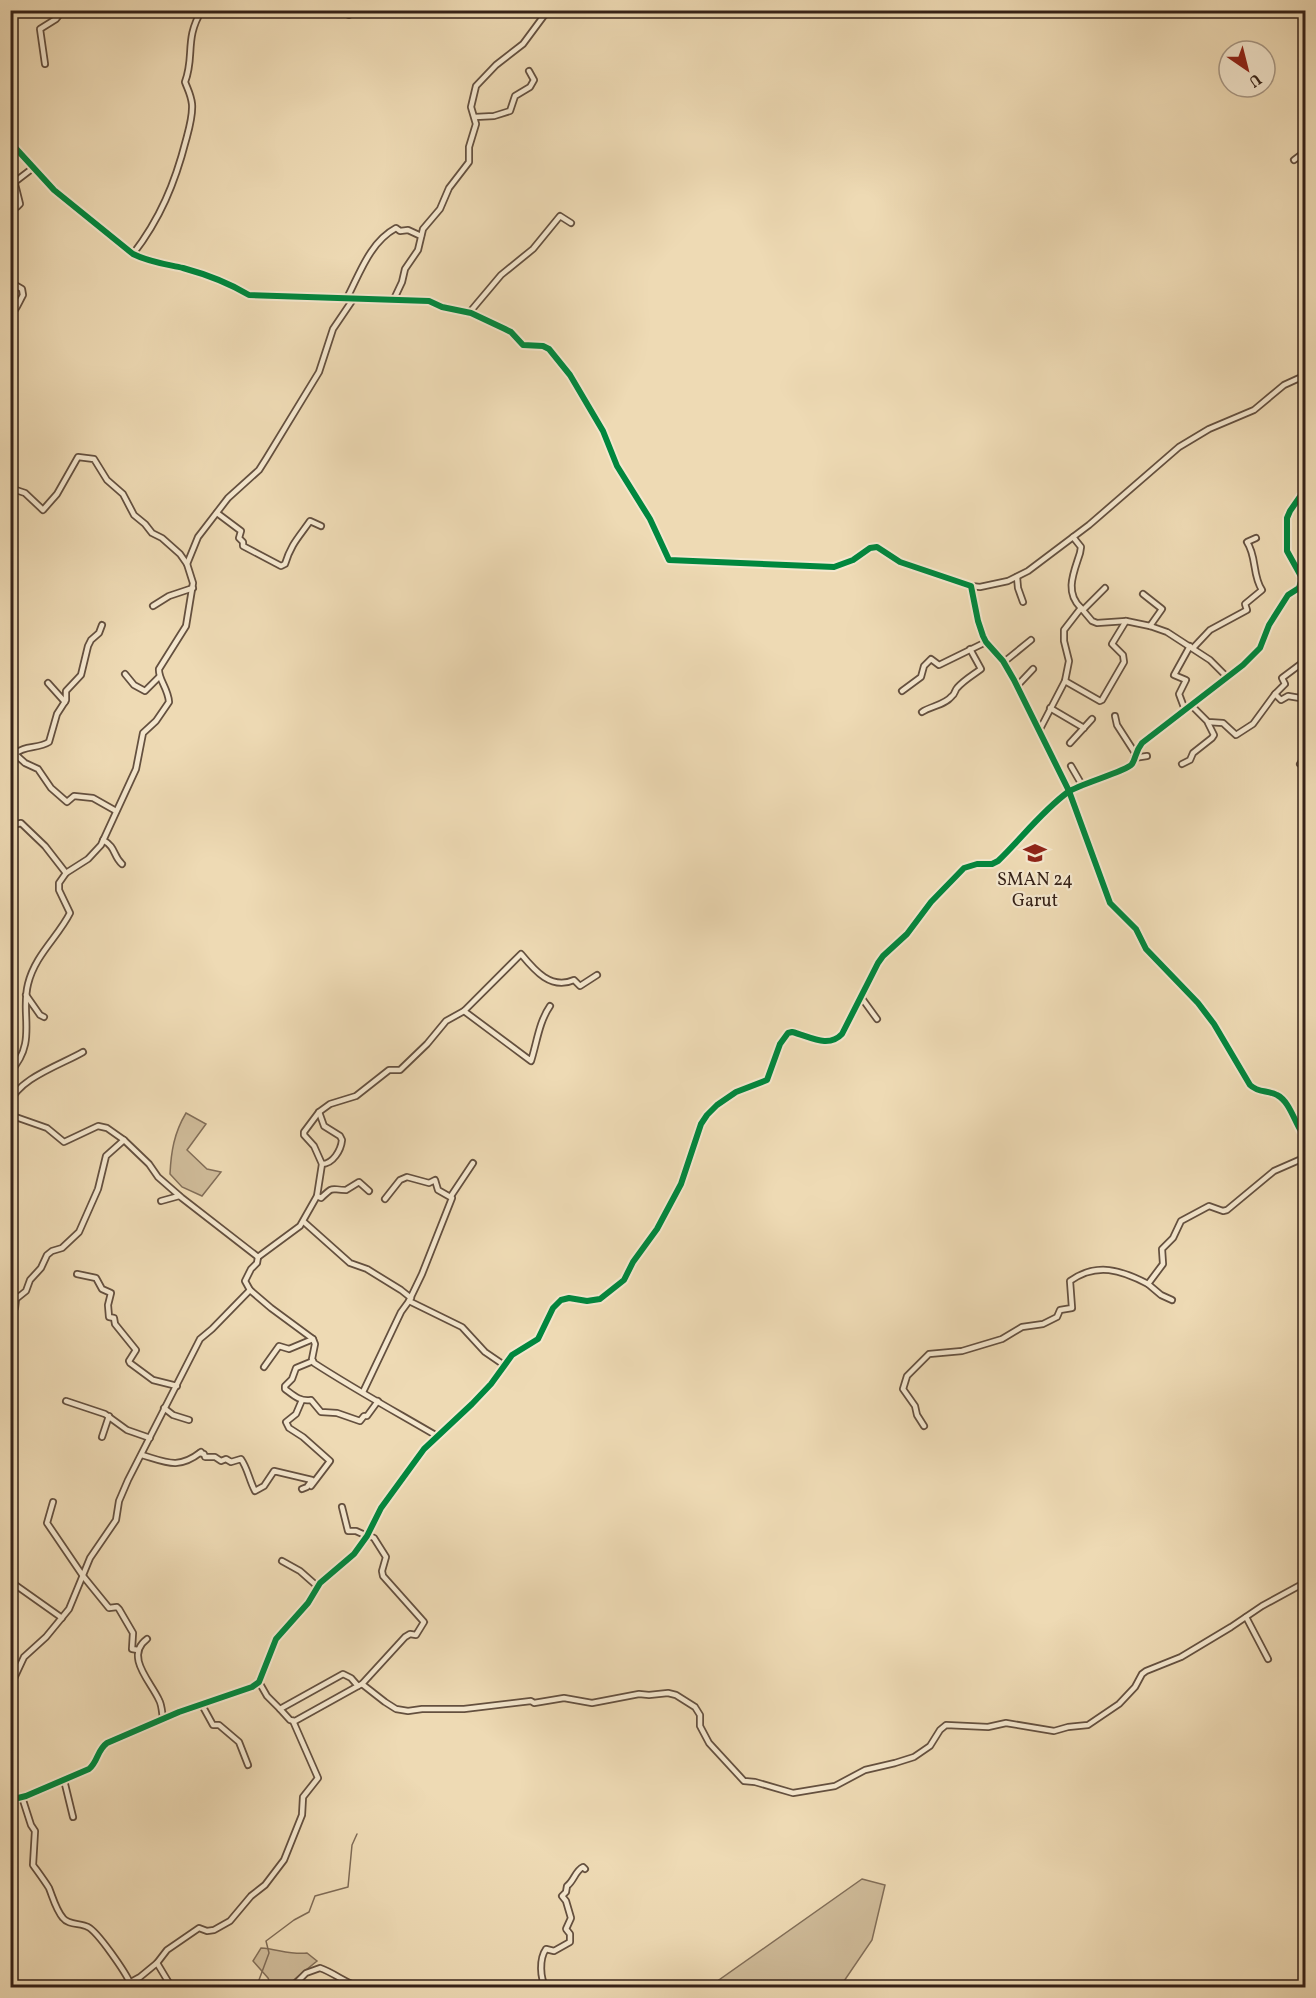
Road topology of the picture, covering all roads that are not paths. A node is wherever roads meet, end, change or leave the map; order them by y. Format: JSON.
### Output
{"nodes":[{"id":1,"x":63,"y":10,"type":"edge"},
{"id":2,"x":202,"y":10,"type":"edge"},
{"id":3,"x":550,"y":10,"type":"edge"},
{"id":4,"x":45,"y":64,"type":"dead end"},
{"id":5,"x":529,"y":71,"type":"dead end"},
{"id":6,"x":475,"y":117,"type":"junction"},
{"id":7,"x":10,"y":142,"type":"edge"},
{"id":8,"x":1305,"y":152,"type":"edge"},
{"id":9,"x":1294,"y":160,"type":"dead end"},
{"id":10,"x":33,"y":168,"type":"junction"},
{"id":11,"x":10,"y":208,"type":"edge"},
{"id":12,"x":571,"y":223,"type":"dead end"},
{"id":13,"x":421,"y":236,"type":"junction"},
{"id":14,"x":133,"y":254,"type":"junction"},
{"id":15,"x":10,"y":282,"type":"edge"},
{"id":16,"x":347,"y":298,"type":"junction"},
{"id":17,"x":354,"y":298,"type":"junction"},
{"id":18,"x":394,"y":298,"type":"junction"},
{"id":19,"x":469,"y":313,"type":"junction"},
{"id":20,"x":10,"y":316,"type":"edge"},
{"id":21,"x":1305,"y":375,"type":"edge"},
{"id":22,"x":10,"y":488,"type":"edge"},
{"id":23,"x":1305,"y":488,"type":"edge"},
{"id":24,"x":217,"y":513,"type":"junction"},
{"id":25,"x":321,"y":526,"type":"dead end"},
{"id":26,"x":1073,"y":537,"type":"junction"},
{"id":27,"x":1256,"y":538,"type":"dead end"},
{"id":28,"x":187,"y":564,"type":"junction"},
{"id":29,"x":1017,"y":577,"type":"junction"},
{"id":30,"x":971,"y":586,"type":"junction"},
{"id":31,"x":193,"y":588,"type":"junction"},
{"id":32,"x":1105,"y":588,"type":"dead end"},
{"id":33,"x":1299,"y":588,"type":"junction"},
{"id":34,"x":1305,"y":591,"type":"edge"},
{"id":35,"x":1143,"y":594,"type":"dead end"},
{"id":36,"x":1023,"y":602,"type":"dead end"},
{"id":37,"x":153,"y":606,"type":"dead end"},
{"id":38,"x":1082,"y":609,"type":"junction"},
{"id":39,"x":1126,"y":621,"type":"junction"},
{"id":40,"x":102,"y":625,"type":"dead end"},
{"id":41,"x":1150,"y":626,"type":"junction"},
{"id":42,"x":1031,"y":640,"type":"dead end"},
{"id":43,"x":986,"y":642,"type":"junction"},
{"id":44,"x":1191,"y":647,"type":"junction"},
{"id":45,"x":970,"y":649,"type":"junction"},
{"id":46,"x":1305,"y":660,"type":"edge"},
{"id":47,"x":1004,"y":662,"type":"junction"},
{"id":48,"x":1033,"y":669,"type":"dead end"},
{"id":49,"x":125,"y":674,"type":"dead end"},
{"id":50,"x":159,"y":677,"type":"junction"},
{"id":51,"x":1227,"y":677,"type":"junction"},
{"id":52,"x":1065,"y":681,"type":"junction"},
{"id":53,"x":48,"y":683,"type":"dead end"},
{"id":54,"x":1017,"y":686,"type":"junction"},
{"id":55,"x":902,"y":691,"type":"dead end"},
{"id":56,"x":1275,"y":694,"type":"junction"},
{"id":57,"x":1305,"y":699,"type":"edge"},
{"id":58,"x":65,"y":702,"type":"junction"},
{"id":59,"x":1191,"y":705,"type":"junction"},
{"id":60,"x":1050,"y":708,"type":"junction"},
{"id":61,"x":1185,"y":710,"type":"junction"},
{"id":62,"x":922,"y":712,"type":"dead end"},
{"id":63,"x":1115,"y":717,"type":"dead end"},
{"id":64,"x":1092,"y":719,"type":"dead end"},
{"id":65,"x":1208,"y":722,"type":"junction"},
{"id":66,"x":1084,"y":728,"type":"junction"},
{"id":67,"x":1039,"y":731,"type":"junction"},
{"id":68,"x":1071,"y":742,"type":"dead end"},
{"id":69,"x":1305,"y":754,"type":"edge"},
{"id":70,"x":1134,"y":755,"type":"junction"},
{"id":71,"x":1147,"y":756,"type":"dead end"},
{"id":72,"x":1182,"y":764,"type":"dead end"},
{"id":73,"x":1300,"y":764,"type":"dead end"},
{"id":74,"x":1071,"y":766,"type":"dead end"},
{"id":75,"x":1082,"y":785,"type":"junction"},
{"id":76,"x":1069,"y":791,"type":"junction"},
{"id":77,"x":117,"y":811,"type":"junction"},
{"id":78,"x":10,"y":824,"type":"edge"},
{"id":79,"x":103,"y":840,"type":"junction"},
{"id":80,"x":122,"y":864,"type":"dead end"},
{"id":81,"x":66,"y":873,"type":"junction"},
{"id":82,"x":597,"y":975,"type":"dead end"},
{"id":83,"x":26,"y":995,"type":"junction"},
{"id":84,"x":861,"y":997,"type":"junction"},
{"id":85,"x":550,"y":1006,"type":"dead end"},
{"id":86,"x":464,"y":1011,"type":"junction"},
{"id":87,"x":44,"y":1017,"type":"dead end"},
{"id":88,"x":877,"y":1019,"type":"dead end"},
{"id":89,"x":83,"y":1052,"type":"dead end"},
{"id":90,"x":10,"y":1072,"type":"edge"},
{"id":91,"x":10,"y":1104,"type":"edge"},
{"id":92,"x":319,"y":1112,"type":"junction"},
{"id":93,"x":10,"y":1114,"type":"edge"},
{"id":94,"x":1305,"y":1135,"type":"edge"},
{"id":95,"x":124,"y":1140,"type":"junction"},
{"id":96,"x":1305,"y":1157,"type":"edge"},
{"id":97,"x":473,"y":1163,"type":"dead end"},
{"id":98,"x":322,"y":1164,"type":"junction"},
{"id":99,"x":369,"y":1191,"type":"dead end"},
{"id":100,"x":179,"y":1196,"type":"junction"},
{"id":101,"x":317,"y":1196,"type":"junction"},
{"id":102,"x":451,"y":1196,"type":"junction"},
{"id":103,"x":385,"y":1199,"type":"dead end"},
{"id":104,"x":161,"y":1201,"type":"dead end"},
{"id":105,"x":304,"y":1222,"type":"junction"},
{"id":106,"x":258,"y":1257,"type":"junction"},
{"id":107,"x":77,"y":1274,"type":"dead end"},
{"id":108,"x":1148,"y":1284,"type":"junction"},
{"id":109,"x":250,"y":1290,"type":"junction"},
{"id":110,"x":410,"y":1299,"type":"junction"},
{"id":111,"x":1172,"y":1300,"type":"dead end"},
{"id":112,"x":10,"y":1314,"type":"edge"},
{"id":113,"x":313,"y":1339,"type":"junction"},
{"id":114,"x":313,"y":1361,"type":"junction"},
{"id":115,"x":504,"y":1365,"type":"junction"},
{"id":116,"x":264,"y":1367,"type":"dead end"},
{"id":117,"x":177,"y":1386,"type":"junction"},
{"id":118,"x":363,"y":1392,"type":"junction"},
{"id":119,"x":302,"y":1400,"type":"junction"},
{"id":120,"x":66,"y":1401,"type":"dead end"},
{"id":121,"x":378,"y":1401,"type":"junction"},
{"id":122,"x":164,"y":1408,"type":"junction"},
{"id":123,"x":109,"y":1416,"type":"junction"},
{"id":124,"x":189,"y":1420,"type":"dead end"},
{"id":125,"x":924,"y":1426,"type":"dead end"},
{"id":126,"x":437,"y":1436,"type":"junction"},
{"id":127,"x":102,"y":1437,"type":"dead end"},
{"id":128,"x":150,"y":1438,"type":"junction"},
{"id":129,"x":142,"y":1455,"type":"junction"},
{"id":130,"x":53,"y":1502,"type":"dead end"},
{"id":131,"x":342,"y":1507,"type":"dead end"},
{"id":132,"x":367,"y":1536,"type":"junction"},
{"id":133,"x":282,"y":1561,"type":"dead end"},
{"id":134,"x":83,"y":1576,"type":"junction"},
{"id":135,"x":1305,"y":1582,"type":"edge"},
{"id":136,"x":14,"y":1584,"type":"dead end"},
{"id":137,"x":317,"y":1586,"type":"junction"},
{"id":138,"x":1246,"y":1617,"type":"junction"},
{"id":139,"x":62,"y":1618,"type":"junction"},
{"id":140,"x":147,"y":1639,"type":"dead end"},
{"id":141,"x":138,"y":1650,"type":"junction"},
{"id":142,"x":1268,"y":1659,"type":"dead end"},
{"id":143,"x":259,"y":1682,"type":"junction"},
{"id":144,"x":360,"y":1685,"type":"junction"},
{"id":145,"x":10,"y":1687,"type":"edge"},
{"id":146,"x":202,"y":1705,"type":"junction"},
{"id":147,"x":280,"y":1709,"type":"junction"},
{"id":148,"x":163,"y":1719,"type":"junction"},
{"id":149,"x":292,"y":1721,"type":"junction"},
{"id":150,"x":248,"y":1765,"type":"dead end"},
{"id":151,"x":64,"y":1780,"type":"junction"},
{"id":152,"x":22,"y":1797,"type":"junction"},
{"id":153,"x":10,"y":1800,"type":"edge"},
{"id":154,"x":73,"y":1817,"type":"dead end"},
{"id":155,"x":585,"y":1869,"type":"dead end"},
{"id":156,"x":157,"y":1963,"type":"junction"},
{"id":157,"x":130,"y":1983,"type":"junction"},
{"id":158,"x":120,"y":1988,"type":"edge"},
{"id":159,"x":172,"y":1988,"type":"edge"},
{"id":160,"x":291,"y":1988,"type":"edge"},
{"id":161,"x":364,"y":1988,"type":"edge"},
{"id":162,"x":546,"y":1988,"type":"edge"}],
"edges":[{"from":1,"to":4,"type":"street"},
{"from":2,"to":14,"type":"street"},
{"from":3,"to":6,"type":"street"},
{"from":5,"to":6,"type":"street"},
{"from":6,"to":13,"type":"street"},
{"from":7,"to":10,"type":"street"},
{"from":8,"to":9,"type":"street"},
{"from":10,"to":11,"type":"street"},
{"from":10,"to":14,"type":"street"},
{"from":12,"to":19,"type":"street"},
{"from":13,"to":16,"type":"street"},
{"from":13,"to":18,"type":"street"},
{"from":14,"to":16,"type":"street"},
{"from":15,"to":20,"type":"street"},
{"from":16,"to":17,"type":"street"},
{"from":17,"to":18,"type":"street"},
{"from":17,"to":24,"type":"street"},
{"from":18,"to":19,"type":"street"},
{"from":19,"to":30,"type":"street"},
{"from":21,"to":26,"type":"street"},
{"from":22,"to":28,"type":"street"},
{"from":23,"to":33,"type":"street"},
{"from":24,"to":25,"type":"street"},
{"from":24,"to":28,"type":"street"},
{"from":26,"to":29,"type":"street"},
{"from":26,"to":38,"type":"street"},
{"from":27,"to":44,"type":"street"},
{"from":28,"to":31,"type":"street"},
{"from":29,"to":30,"type":"street"},
{"from":29,"to":36,"type":"street"},
{"from":30,"to":43,"type":"street"},
{"from":31,"to":37,"type":"street"},
{"from":31,"to":50,"type":"street"},
{"from":32,"to":38,"type":"street"},
{"from":33,"to":34,"type":"street"},
{"from":33,"to":51,"type":"street"},
{"from":35,"to":41,"type":"street"},
{"from":38,"to":39,"type":"street"},
{"from":38,"to":52,"type":"street"},
{"from":39,"to":41,"type":"street"},
{"from":39,"to":52,"type":"street"},
{"from":40,"to":58,"type":"street"},
{"from":41,"to":44,"type":"street"},
{"from":42,"to":47,"type":"street"},
{"from":43,"to":45,"type":"street"},
{"from":43,"to":47,"type":"street"},
{"from":44,"to":51,"type":"street"},
{"from":44,"to":61,"type":"street"},
{"from":45,"to":55,"type":"street"},
{"from":45,"to":62,"type":"street"},
{"from":46,"to":56,"type":"street"},
{"from":47,"to":54,"type":"street"},
{"from":48,"to":54,"type":"street"},
{"from":49,"to":50,"type":"street"},
{"from":50,"to":77,"type":"street"},
{"from":51,"to":59,"type":"street"},
{"from":52,"to":60,"type":"street"},
{"from":53,"to":58,"type":"street"},
{"from":54,"to":67,"type":"street"},
{"from":56,"to":57,"type":"street"},
{"from":56,"to":65,"type":"street"},
{"from":58,"to":77,"type":"street"},
{"from":59,"to":61,"type":"street"},
{"from":59,"to":65,"type":"street"},
{"from":60,"to":66,"type":"street"},
{"from":60,"to":67,"type":"street"},
{"from":61,"to":70,"type":"street"},
{"from":63,"to":70,"type":"street"},
{"from":64,"to":66,"type":"street"},
{"from":65,"to":72,"type":"street"},
{"from":66,"to":68,"type":"street"},
{"from":67,"to":76,"type":"street"},
{"from":69,"to":73,"type":"street"},
{"from":70,"to":71,"type":"street"},
{"from":70,"to":75,"type":"street"},
{"from":74,"to":75,"type":"street"},
{"from":75,"to":76,"type":"street"},
{"from":76,"to":84,"type":"street"},
{"from":76,"to":94,"type":"street"},
{"from":77,"to":79,"type":"street"},
{"from":78,"to":81,"type":"street"},
{"from":79,"to":80,"type":"street"},
{"from":79,"to":81,"type":"street"},
{"from":81,"to":83,"type":"street"},
{"from":82,"to":86,"type":"street"},
{"from":83,"to":87,"type":"street"},
{"from":83,"to":90,"type":"street"},
{"from":84,"to":88,"type":"street"},
{"from":84,"to":115,"type":"street"},
{"from":85,"to":86,"type":"street"},
{"from":86,"to":92,"type":"street"},
{"from":89,"to":91,"type":"street"},
{"from":92,"to":98,"type":"street"},
{"from":92,"to":98,"type":"street"},
{"from":93,"to":95,"type":"street"},
{"from":95,"to":100,"type":"street"},
{"from":95,"to":112,"type":"street"},
{"from":96,"to":108,"type":"street"},
{"from":97,"to":102,"type":"street"},
{"from":98,"to":101,"type":"street"},
{"from":99,"to":101,"type":"street"},
{"from":100,"to":104,"type":"street"},
{"from":100,"to":106,"type":"street"},
{"from":101,"to":105,"type":"street"},
{"from":102,"to":103,"type":"street"},
{"from":102,"to":110,"type":"street"},
{"from":105,"to":106,"type":"street"},
{"from":105,"to":110,"type":"street"},
{"from":106,"to":109,"type":"street"},
{"from":107,"to":117,"type":"street"},
{"from":108,"to":111,"type":"street"},
{"from":108,"to":125,"type":"street"},
{"from":109,"to":113,"type":"street"},
{"from":109,"to":117,"type":"street"},
{"from":110,"to":115,"type":"street"},
{"from":110,"to":118,"type":"street"},
{"from":113,"to":114,"type":"street"},
{"from":113,"to":116,"type":"street"},
{"from":114,"to":118,"type":"street"},
{"from":114,"to":119,"type":"street"},
{"from":115,"to":126,"type":"street"},
{"from":117,"to":122,"type":"street"},
{"from":118,"to":121,"type":"street"},
{"from":119,"to":121,"type":"street"},
{"from":119,"to":129,"type":"street"},
{"from":120,"to":123,"type":"street"},
{"from":121,"to":126,"type":"street"},
{"from":122,"to":124,"type":"street"},
{"from":122,"to":128,"type":"street"},
{"from":123,"to":127,"type":"street"},
{"from":123,"to":128,"type":"street"},
{"from":126,"to":132,"type":"street"},
{"from":128,"to":129,"type":"street"},
{"from":129,"to":134,"type":"street"},
{"from":130,"to":134,"type":"street"},
{"from":131,"to":132,"type":"street"},
{"from":132,"to":137,"type":"street"},
{"from":132,"to":144,"type":"street"},
{"from":133,"to":137,"type":"street"},
{"from":134,"to":139,"type":"street"},
{"from":134,"to":141,"type":"street"},
{"from":135,"to":138,"type":"street"},
{"from":136,"to":139,"type":"street"},
{"from":137,"to":143,"type":"street"},
{"from":138,"to":142,"type":"street"},
{"from":138,"to":144,"type":"street"},
{"from":139,"to":145,"type":"street"},
{"from":140,"to":141,"type":"street"},
{"from":141,"to":148,"type":"street"},
{"from":143,"to":146,"type":"street"},
{"from":143,"to":147,"type":"street"},
{"from":144,"to":147,"type":"street"},
{"from":144,"to":149,"type":"street"},
{"from":146,"to":148,"type":"street"},
{"from":146,"to":150,"type":"street"},
{"from":147,"to":149,"type":"street"},
{"from":148,"to":151,"type":"street"},
{"from":149,"to":156,"type":"street"},
{"from":151,"to":152,"type":"street"},
{"from":151,"to":154,"type":"street"},
{"from":152,"to":153,"type":"street"},
{"from":152,"to":157,"type":"street"},
{"from":155,"to":162,"type":"street"},
{"from":156,"to":157,"type":"street"},
{"from":156,"to":159,"type":"street"},
{"from":157,"to":158,"type":"street"},
{"from":160,"to":161,"type":"street"}]}
